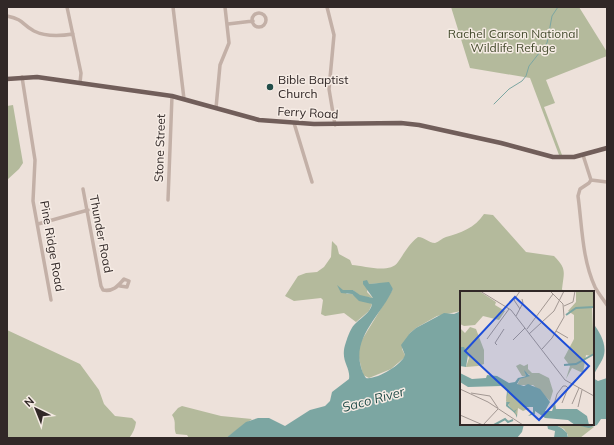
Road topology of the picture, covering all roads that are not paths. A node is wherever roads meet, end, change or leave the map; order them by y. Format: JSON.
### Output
{"nodes":[{"id":1,"x":67,"y":7,"type":"edge"},
{"id":2,"x":173,"y":7,"type":"edge"},
{"id":3,"x":225,"y":7,"type":"edge"},
{"id":4,"x":327,"y":7,"type":"edge"},
{"id":5,"x":7,"y":16,"type":"edge"},
{"id":6,"x":253,"y":21,"type":"dead end"},
{"id":7,"x":228,"y":24,"type":"junction"},
{"id":8,"x":73,"y":34,"type":"junction"},
{"id":9,"x":22,"y":77,"type":"junction"},
{"id":10,"x":7,"y":79,"type":"edge"},
{"id":11,"x":80,"y":83,"type":"junction"},
{"id":12,"x":172,"y":96,"type":"junction"},
{"id":13,"x":184,"y":99,"type":"junction"},
{"id":14,"x":216,"y":108,"type":"junction"},
{"id":15,"x":294,"y":123,"type":"junction"},
{"id":16,"x":334,"y":125,"type":"junction"},
{"id":17,"x":607,"y":148,"type":"edge"},
{"id":18,"x":583,"y":154,"type":"junction"},
{"id":19,"x":591,"y":180,"type":"junction"},
{"id":20,"x":312,"y":182,"type":"dead end"},
{"id":21,"x":607,"y":182,"type":"edge"},
{"id":22,"x":83,"y":188,"type":"dead end"},
{"id":23,"x":168,"y":200,"type":"dead end"},
{"id":24,"x":88,"y":210,"type":"junction"},
{"id":25,"x":38,"y":224,"type":"junction"},
{"id":26,"x":120,"y":286,"type":"dead end"},
{"id":27,"x":51,"y":300,"type":"dead end"},
{"id":28,"x":607,"y":304,"type":"edge"}],
"edges":[{"from":1,"to":8,"type":"street"},
{"from":2,"to":13,"type":"street"},
{"from":3,"to":7,"type":"street"},
{"from":4,"to":16,"type":"street"},
{"from":5,"to":8,"type":"street"},
{"from":6,"to":7,"type":"street"},
{"from":7,"to":14,"type":"street"},
{"from":8,"to":11,"type":"street"},
{"from":9,"to":10,"type":"main road","name":"Ferry Road"},
{"from":9,"to":11,"type":"main road","name":"Ferry Road"},
{"from":9,"to":25,"type":"street","name":"Pine Ridge Road"},
{"from":11,"to":12,"type":"main road","name":"Ferry Road"},
{"from":12,"to":13,"type":"main road","name":"Ferry Road"},
{"from":12,"to":23,"type":"street","name":"Stone Street"},
{"from":13,"to":14,"type":"main road","name":"Ferry Road"},
{"from":14,"to":15,"type":"main road","name":"Ferry Road"},
{"from":15,"to":16,"type":"main road","name":"Ferry Road"},
{"from":15,"to":20,"type":"street"},
{"from":16,"to":18,"type":"main road","name":"Ferry Road"},
{"from":17,"to":18,"type":"main road","name":"Ferry Road"},
{"from":18,"to":19,"type":"street"},
{"from":19,"to":21,"type":"street"},
{"from":19,"to":28,"type":"street"},
{"from":22,"to":24,"type":"street","name":"Thunder Road"},
{"from":24,"to":25,"type":"street"},
{"from":24,"to":26,"type":"street","name":"Thunder Road"},
{"from":25,"to":27,"type":"street","name":"Pine Ridge Road"}]}
